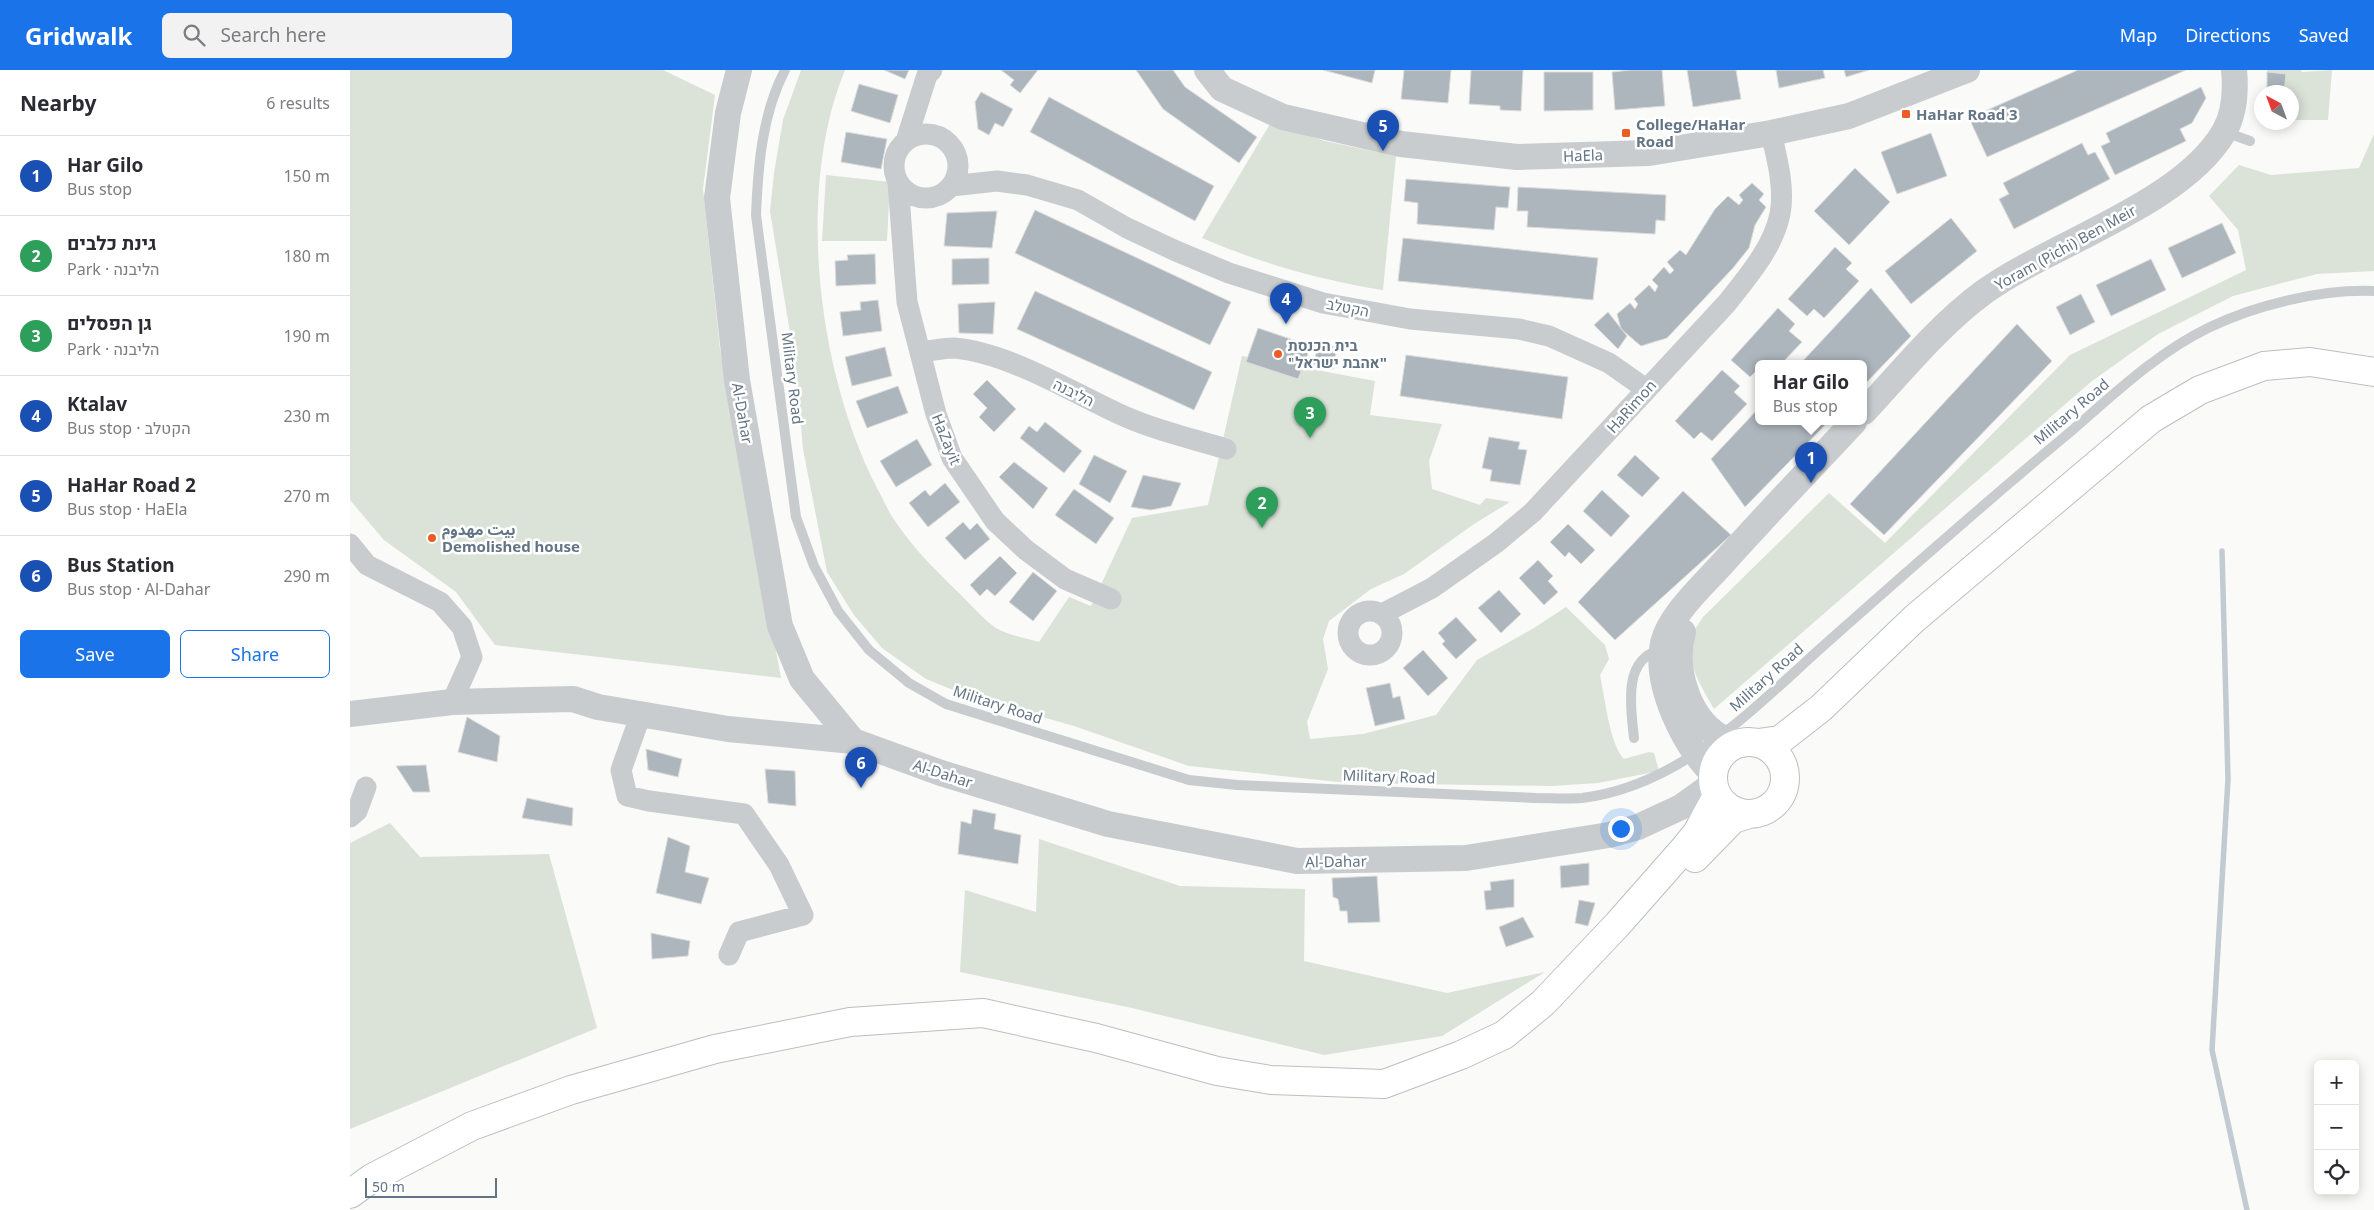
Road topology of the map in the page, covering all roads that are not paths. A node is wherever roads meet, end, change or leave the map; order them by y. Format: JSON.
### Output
{"nodes":[{"id":1,"x":739,"y":70,"type":"edge"},
{"id":2,"x":785,"y":70,"type":"edge"},
{"id":3,"x":1207,"y":70,"type":"edge"},
{"id":4,"x":1966,"y":70,"type":"edge"},
{"id":5,"x":2234,"y":70,"type":"edge"},
{"id":6,"x":930,"y":72,"type":"edge"},
{"id":7,"x":2224,"y":132,"type":"junction"},
{"id":8,"x":1772,"y":133,"type":"junction"},
{"id":9,"x":908,"y":138,"type":"junction"},
{"id":10,"x":942,"y":138,"type":"junction"},
{"id":11,"x":2250,"y":141,"type":"dead end"},
{"id":12,"x":957,"y":154,"type":"junction"},
{"id":13,"x":898,"y":182,"type":"junction"},
{"id":14,"x":1027,"y":186,"type":"junction"},
{"id":15,"x":945,"y":191,"type":"junction"},
{"id":16,"x":903,"y":238,"type":"junction"},
{"id":17,"x":2374,"y":291,"type":"edge"},
{"id":18,"x":920,"y":352,"type":"junction"},
{"id":19,"x":2374,"y":372,"type":"edge"},
{"id":20,"x":1646,"y":390,"type":"junction"},
{"id":21,"x":1867,"y":409,"type":"edge"},
{"id":22,"x":1851,"y":425,"type":"edge"},
{"id":23,"x":1226,"y":449,"type":"dead end"},
{"id":24,"x":350,"y":544,"type":"edge"},
{"id":25,"x":1111,"y":599,"type":"dead end"},
{"id":26,"x":1382,"y":614,"type":"dead end"},
{"id":27,"x":1672,"y":649,"type":"junction"},
{"id":28,"x":452,"y":702,"type":"junction"},
{"id":29,"x":1821,"y":708,"type":"junction"},
{"id":30,"x":350,"y":714,"type":"edge"},
{"id":31,"x":641,"y":714,"type":"junction"},
{"id":32,"x":1634,"y":738,"type":"dead end"},
{"id":33,"x":1739,"y":740,"type":"junction"},
{"id":34,"x":853,"y":741,"type":"junction"},
{"id":35,"x":1782,"y":762,"type":"junction"},
{"id":36,"x":1710,"y":777,"type":"junction"},
{"id":37,"x":366,"y":787,"type":"dead end"},
{"id":38,"x":1746,"y":815,"type":"junction"},
{"id":39,"x":350,"y":817,"type":"edge"},
{"id":40,"x":729,"y":956,"type":"dead end"},
{"id":41,"x":1550,"y":997,"type":"junction"},
{"id":42,"x":350,"y":1194,"type":"edge"}],
"edges":[{"from":1,"to":34,"type":"street","name":"Al-Dahar"},
{"from":2,"to":36,"type":"lane","name":"Military Road"},
{"from":3,"to":8,"type":"street","name":"HaEla"},
{"from":4,"to":8,"type":"street","name":"HaEla"},
{"from":5,"to":7,"type":"street","name":"Yoram (Pichi) Ben Meir"},
{"from":6,"to":9,"type":"street"},
{"from":6,"to":10,"type":"street"},
{"from":7,"to":11,"type":"lane"},
{"from":7,"to":21,"type":"street","name":"Yoram (Pichi) Ben Meir"},
{"from":8,"to":20,"type":"street","name":"HaRimon"},
{"from":9,"to":10,"type":"street"},
{"from":9,"to":13,"type":"street"},
{"from":10,"to":12,"type":"street"},
{"from":12,"to":14,"type":"street","name":"הקטלב"},
{"from":12,"to":15,"type":"street"},
{"from":13,"to":15,"type":"street"},
{"from":13,"to":16,"type":"street","name":"HaZayit"},
{"from":14,"to":15,"type":"street","name":"הקטלב"},
{"from":14,"to":20,"type":"street","name":"הקטלב"},
{"from":15,"to":16,"type":"street"},
{"from":16,"to":18,"type":"street","name":"HaZayit"},
{"from":17,"to":33,"type":"lane","name":"Military Road"},
{"from":18,"to":23,"type":"street","name":"הליבנה"},
{"from":18,"to":25,"type":"street","name":"HaZayit"},
{"from":19,"to":29,"type":"main road"},
{"from":20,"to":26,"type":"street","name":"HaRimon"},
{"from":22,"to":27,"type":"street"},
{"from":24,"to":28,"type":"street"},
{"from":27,"to":32,"type":"lane"},
{"from":27,"to":33,"type":"street"},
{"from":27,"to":36,"type":"street"},
{"from":28,"to":30,"type":"street"},
{"from":28,"to":31,"type":"street"},
{"from":29,"to":33,"type":"main road"},
{"from":29,"to":35,"type":"main road"},
{"from":31,"to":34,"type":"street"},
{"from":31,"to":40,"type":"street"},
{"from":33,"to":35,"type":"main road"},
{"from":33,"to":36,"type":"main road"},
{"from":34,"to":36,"type":"street","name":"Al-Dahar"},
{"from":35,"to":38,"type":"main road"},
{"from":36,"to":38,"type":"main road"},
{"from":36,"to":41,"type":"main road"},
{"from":37,"to":39,"type":"street"},
{"from":38,"to":41,"type":"main road"},
{"from":41,"to":42,"type":"main road"}]}
